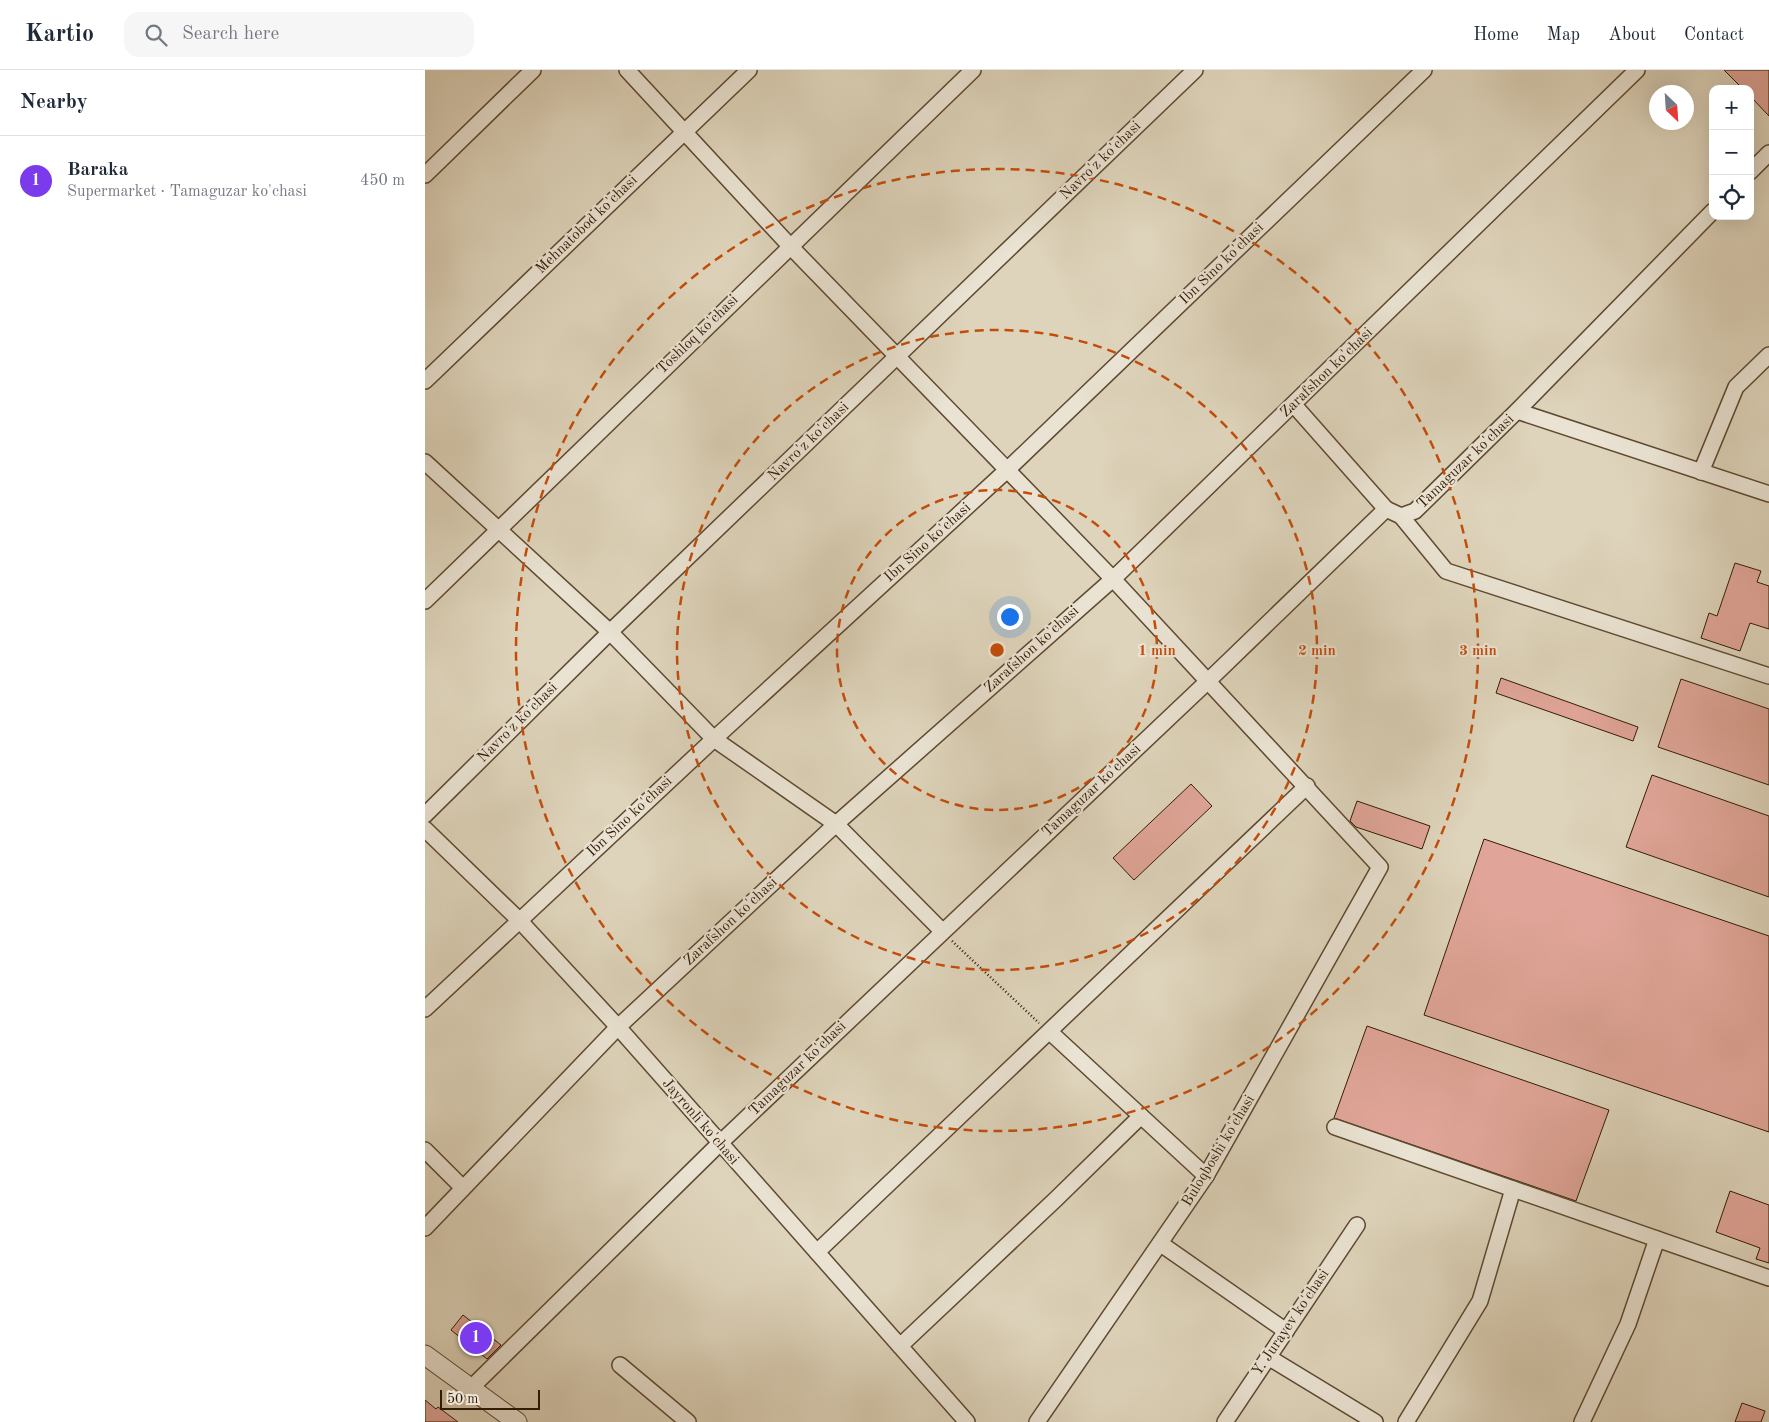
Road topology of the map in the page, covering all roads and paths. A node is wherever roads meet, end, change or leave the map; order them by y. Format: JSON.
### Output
{"nodes":[{"id":1,"x":533,"y":70,"type":"edge"},
{"id":2,"x":627,"y":70,"type":"edge"},
{"id":3,"x":749,"y":70,"type":"edge"},
{"id":4,"x":973,"y":70,"type":"edge"},
{"id":5,"x":1195,"y":70,"type":"edge"},
{"id":6,"x":1424,"y":70,"type":"edge"},
{"id":7,"x":1637,"y":70,"type":"edge"},
{"id":8,"x":685,"y":131,"type":"junction"},
{"id":9,"x":1769,"y":153,"type":"edge"},
{"id":10,"x":1754,"y":168,"type":"edge"},
{"id":11,"x":425,"y":175,"type":"edge"},
{"id":12,"x":1709,"y":215,"type":"edge"},
{"id":13,"x":791,"y":246,"type":"junction"},
{"id":14,"x":1769,"y":355,"type":"edge"},
{"id":15,"x":898,"y":358,"type":"junction"},
{"id":16,"x":425,"y":381,"type":"edge"},
{"id":17,"x":1294,"y":405,"type":"junction"},
{"id":18,"x":1517,"y":411,"type":"junction"},
{"id":19,"x":425,"y":462,"type":"edge"},
{"id":20,"x":1006,"y":471,"type":"junction"},
{"id":21,"x":1701,"y":472,"type":"junction"},
{"id":22,"x":1769,"y":494,"type":"edge"},
{"id":23,"x":1386,"y":509,"type":"junction"},
{"id":24,"x":1401,"y":516,"type":"junction"},
{"id":25,"x":499,"y":528,"type":"junction"},
{"id":26,"x":1113,"y":579,"type":"junction"},
{"id":27,"x":425,"y":601,"type":"edge"},
{"id":28,"x":610,"y":632,"type":"junction"},
{"id":29,"x":1769,"y":676,"type":"edge"},
{"id":30,"x":1208,"y":681,"type":"junction"},
{"id":31,"x":714,"y":739,"type":"junction"},
{"id":32,"x":1307,"y":786,"type":"junction"},
{"id":33,"x":425,"y":815,"type":"edge"},
{"id":34,"x":836,"y":824,"type":"junction"},
{"id":35,"x":425,"y":829,"type":"edge"},
{"id":36,"x":520,"y":921,"type":"junction"},
{"id":37,"x":942,"y":931,"type":"junction"},
{"id":38,"x":425,"y":1009,"type":"edge"},
{"id":39,"x":617,"y":1027,"type":"junction"},
{"id":40,"x":1049,"y":1032,"type":"junction"},
{"id":41,"x":1141,"y":1116,"type":"junction"},
{"id":42,"x":1335,"y":1127,"type":"dead end"},
{"id":43,"x":719,"y":1144,"type":"junction"},
{"id":44,"x":425,"y":1150,"type":"edge"},
{"id":45,"x":1207,"y":1176,"type":"junction"},
{"id":46,"x":463,"y":1188,"type":"junction"},
{"id":47,"x":1513,"y":1189,"type":"junction"},
{"id":48,"x":1357,"y":1225,"type":"dead end"},
{"id":49,"x":425,"y":1228,"type":"edge"},
{"id":50,"x":1657,"y":1239,"type":"junction"},
{"id":51,"x":1161,"y":1244,"type":"junction"},
{"id":52,"x":817,"y":1252,"type":"junction"},
{"id":53,"x":1769,"y":1278,"type":"edge"},
{"id":54,"x":1286,"y":1331,"type":"junction"},
{"id":55,"x":900,"y":1346,"type":"junction"},
{"id":56,"x":425,"y":1355,"type":"edge"},
{"id":57,"x":1269,"y":1357,"type":"junction"},
{"id":58,"x":620,"y":1365,"type":"dead end"},
{"id":59,"x":471,"y":1388,"type":"junction"},
{"id":60,"x":517,"y":1422,"type":"edge"},
{"id":61,"x":688,"y":1422,"type":"edge"},
{"id":62,"x":967,"y":1422,"type":"edge"},
{"id":63,"x":1037,"y":1422,"type":"edge"},
{"id":64,"x":1225,"y":1422,"type":"edge"},
{"id":65,"x":1375,"y":1422,"type":"edge"},
{"id":66,"x":1406,"y":1422,"type":"edge"},
{"id":67,"x":1582,"y":1422,"type":"edge"}],
"edges":[{"from":1,"to":11,"type":"street"},
{"from":2,"to":8,"type":"street"},
{"from":3,"to":8,"type":"street","name":"Mehnatobod ko'chasi"},
{"from":4,"to":13,"type":"street","name":"Toshloq ko'chasi"},
{"from":5,"to":15,"type":"street","name":"Navro'z ko'chasi"},
{"from":6,"to":20,"type":"street","name":"Ibn Sino ko'chasi"},
{"from":7,"to":17,"type":"street","name":"Zarafshon ko'chasi"},
{"from":8,"to":13,"type":"street"},
{"from":8,"to":16,"type":"street","name":"Mehnatobod ko'chasi"},
{"from":9,"to":10,"type":"street"},
{"from":12,"to":18,"type":"street","name":"Tamaguzar ko'chasi"},
{"from":13,"to":15,"type":"street"},
{"from":13,"to":25,"type":"street","name":"Toshloq ko'chasi"},
{"from":14,"to":21,"type":"street"},
{"from":15,"to":20,"type":"street"},
{"from":15,"to":28,"type":"street","name":"Navro'z ko'chasi"},
{"from":17,"to":23,"type":"street"},
{"from":17,"to":26,"type":"street","name":"Zarafshon ko'chasi"},
{"from":18,"to":21,"type":"street"},
{"from":18,"to":24,"type":"street","name":"Tamaguzar ko'chasi"},
{"from":19,"to":25,"type":"street"},
{"from":20,"to":26,"type":"street"},
{"from":20,"to":31,"type":"street","name":"Ibn Sino ko'chasi"},
{"from":21,"to":22,"type":"street"},
{"from":23,"to":24,"type":"street","name":"Tamaguzar ko'chasi"},
{"from":23,"to":30,"type":"street","name":"Tamaguzar ko'chasi"},
{"from":24,"to":29,"type":"street"},
{"from":25,"to":27,"type":"street","name":"Toshloq ko'chasi"},
{"from":25,"to":28,"type":"street"},
{"from":26,"to":30,"type":"street"},
{"from":26,"to":34,"type":"street","name":"Zarafshon ko'chasi"},
{"from":28,"to":31,"type":"street"},
{"from":28,"to":33,"type":"street","name":"Navro'z ko'chasi"},
{"from":30,"to":32,"type":"street"},
{"from":30,"to":37,"type":"street","name":"Tamaguzar ko'chasi"},
{"from":31,"to":34,"type":"street"},
{"from":31,"to":36,"type":"street","name":"Ibn Sino ko'chasi"},
{"from":32,"to":40,"type":"street"},
{"from":32,"to":45,"type":"street","name":"Buloqboshi ko'chasi"},
{"from":34,"to":37,"type":"street"},
{"from":34,"to":39,"type":"street","name":"Zarafshon ko'chasi"},
{"from":35,"to":36,"type":"street","name":"Jayronli ko'chasi"},
{"from":36,"to":38,"type":"street","name":"Ibn Sino ko'chasi"},
{"from":36,"to":39,"type":"street","name":"Jayronli ko'chasi"},
{"from":37,"to":40,"type":"path"},
{"from":37,"to":43,"type":"street","name":"Tamaguzar ko'chasi"},
{"from":39,"to":43,"type":"street","name":"Jayronli ko'chasi"},
{"from":39,"to":46,"type":"street","name":"Zarafshon ko'chasi"},
{"from":40,"to":41,"type":"street"},
{"from":40,"to":52,"type":"street"},
{"from":41,"to":45,"type":"street"},
{"from":41,"to":55,"type":"street"},
{"from":42,"to":47,"type":"street"},
{"from":43,"to":52,"type":"street","name":"Jayronli ko'chasi"},
{"from":43,"to":59,"type":"street","name":"Tamaguzar ko'chasi"},
{"from":44,"to":46,"type":"street"},
{"from":45,"to":51,"type":"street","name":"Buloqboshi ko'chasi"},
{"from":46,"to":49,"type":"street","name":"Zarafshon ko'chasi"},
{"from":47,"to":50,"type":"street"},
{"from":47,"to":66,"type":"street"},
{"from":48,"to":54,"type":"street","name":"Y. Jurayev ko'chasi"},
{"from":50,"to":53,"type":"street"},
{"from":50,"to":67,"type":"street"},
{"from":51,"to":54,"type":"street"},
{"from":51,"to":63,"type":"street","name":"Buloqboshi ko'chasi"},
{"from":52,"to":55,"type":"street","name":"Jayronli ko'chasi"},
{"from":54,"to":57,"type":"street","name":"Y. Jurayev ko'chasi"},
{"from":55,"to":62,"type":"street","name":"Jayronli ko'chasi"},
{"from":56,"to":59,"type":"street"},
{"from":57,"to":64,"type":"street","name":"Y. Jurayev ko'chasi"},
{"from":57,"to":65,"type":"street"},
{"from":58,"to":61,"type":"street"},
{"from":59,"to":60,"type":"street"}]}
